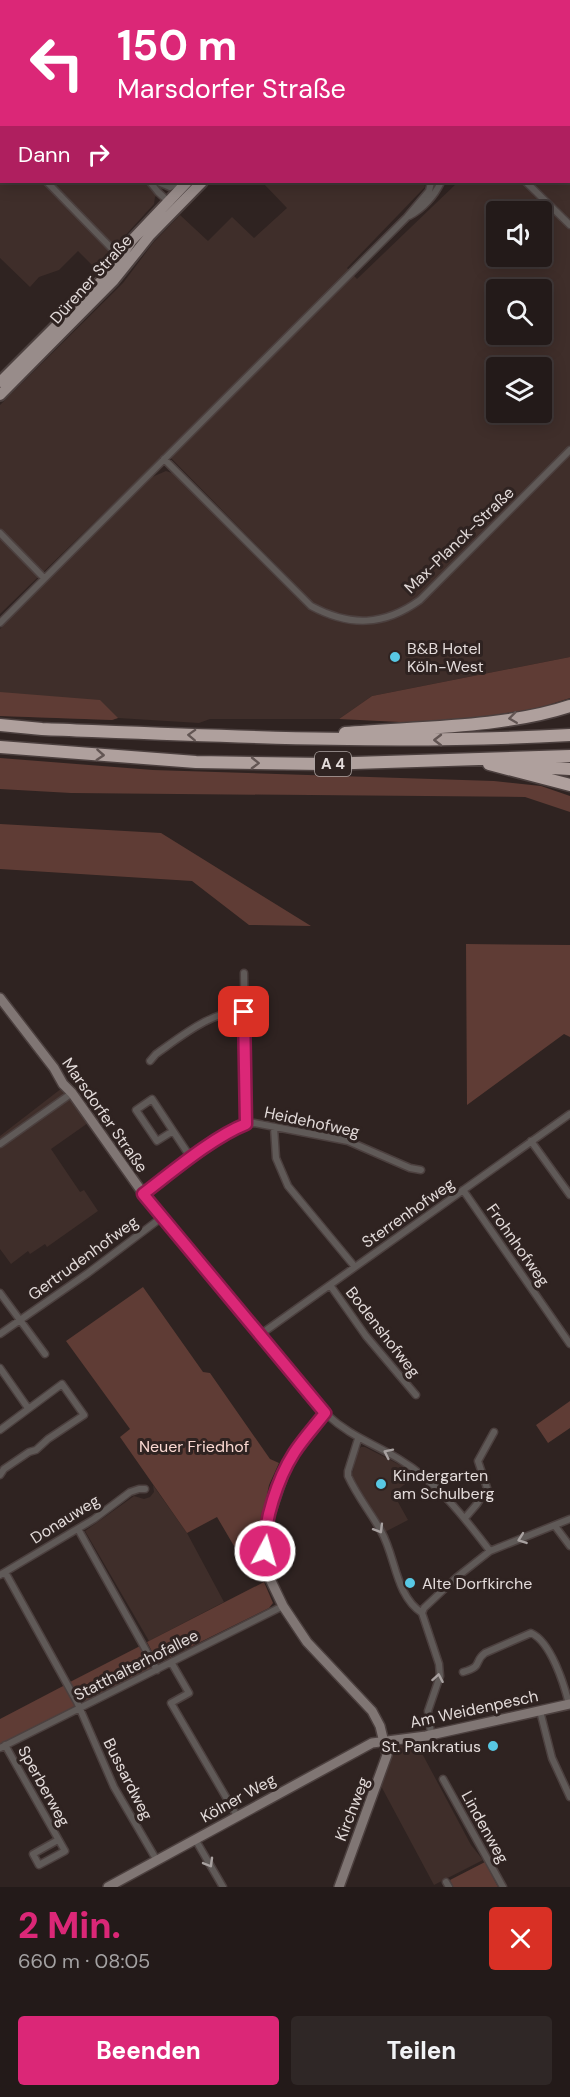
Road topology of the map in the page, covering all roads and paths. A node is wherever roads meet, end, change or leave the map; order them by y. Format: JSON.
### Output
{"nodes":[{"id":1,"x":48,"y":183,"type":"edge"},
{"id":2,"x":151,"y":183,"type":"edge"},
{"id":3,"x":160,"y":183,"type":"edge"},
{"id":4,"x":178,"y":183,"type":"edge"},
{"id":5,"x":186,"y":183,"type":"edge"},
{"id":6,"x":201,"y":183,"type":"edge"},
{"id":7,"x":431,"y":183,"type":"edge"},
{"id":8,"x":440,"y":183,"type":"edge"},
{"id":9,"x":527,"y":183,"type":"edge"},
{"id":10,"x":172,"y":204,"type":"junction"},
{"id":11,"x":407,"y":217,"type":"junction"},
{"id":12,"x":570,"y":225,"type":"edge"},
{"id":13,"x":123,"y":261,"type":"junction"},
{"id":14,"x":0,"y":382,"type":"edge"},
{"id":15,"x":0,"y":395,"type":"edge"},
{"id":16,"x":570,"y":450,"type":"edge"},
{"id":17,"x":164,"y":459,"type":"junction"},
{"id":18,"x":0,"y":533,"type":"edge"},
{"id":19,"x":44,"y":578,"type":"junction"},
{"id":20,"x":0,"y":623,"type":"edge"},
{"id":21,"x":570,"y":706,"type":"edge"},
{"id":22,"x":0,"y":725,"type":"edge"},
{"id":23,"x":570,"y":735,"type":"edge"},
{"id":24,"x":292,"y":738,"type":"junction"},
{"id":25,"x":0,"y":747,"type":"edge"},
{"id":26,"x":570,"y":756,"type":"edge"},
{"id":27,"x":470,"y":760,"type":"junction"},
{"id":28,"x":503,"y":767,"type":"junction"},
{"id":29,"x":570,"y":769,"type":"edge"},
{"id":30,"x":570,"y":785,"type":"edge"},
{"id":31,"x":244,"y":973,"type":"dead end"},
{"id":32,"x":0,"y":998,"type":"edge"},
{"id":33,"x":244,"y":1012,"type":"junction"},
{"id":34,"x":150,"y":1061,"type":"dead end"},
{"id":35,"x":72,"y":1093,"type":"junction"},
{"id":36,"x":570,"y":1114,"type":"edge"},
{"id":37,"x":246,"y":1124,"type":"junction"},
{"id":38,"x":274,"y":1127,"type":"junction"},
{"id":39,"x":172,"y":1131,"type":"junction"},
{"id":40,"x":531,"y":1141,"type":"junction"},
{"id":41,"x":0,"y":1144,"type":"edge"},
{"id":42,"x":191,"y":1158,"type":"junction"},
{"id":43,"x":422,"y":1170,"type":"dead end"},
{"id":44,"x":464,"y":1190,"type":"junction"},
{"id":45,"x":143,"y":1194,"type":"junction"},
{"id":46,"x":570,"y":1195,"type":"edge"},
{"id":47,"x":161,"y":1218,"type":"junction"},
{"id":48,"x":355,"y":1267,"type":"junction"},
{"id":49,"x":330,"y":1285,"type":"junction"},
{"id":50,"x":0,"y":1293,"type":"edge"},
{"id":51,"x":20,"y":1320,"type":"junction"},
{"id":52,"x":0,"y":1334,"type":"edge"},
{"id":53,"x":261,"y":1334,"type":"junction"},
{"id":54,"x":570,"y":1344,"type":"edge"},
{"id":55,"x":45,"y":1354,"type":"dead end"},
{"id":56,"x":0,"y":1368,"type":"edge"},
{"id":57,"x":416,"y":1395,"type":"dead end"},
{"id":58,"x":28,"y":1408,"type":"junction"},
{"id":59,"x":325,"y":1413,"type":"junction"},
{"id":60,"x":0,"y":1430,"type":"edge"},
{"id":61,"x":494,"y":1432,"type":"dead end"},
{"id":62,"x":358,"y":1438,"type":"junction"},
{"id":63,"x":0,"y":1475,"type":"edge"},
{"id":64,"x":146,"y":1489,"type":"dead end"},
{"id":65,"x":465,"y":1518,"type":"junction"},
{"id":66,"x":570,"y":1519,"type":"edge"},
{"id":67,"x":555,"y":1527,"type":"junction"},
{"id":68,"x":78,"y":1529,"type":"junction"},
{"id":69,"x":570,"y":1546,"type":"edge"},
{"id":70,"x":489,"y":1551,"type":"junction"},
{"id":71,"x":2,"y":1574,"type":"edge"},
{"id":72,"x":283,"y":1606,"type":"junction"},
{"id":73,"x":422,"y":1613,"type":"junction"},
{"id":74,"x":171,"y":1662,"type":"junction"},
{"id":75,"x":157,"y":1670,"type":"junction"},
{"id":76,"x":463,"y":1672,"type":"dead end"},
{"id":77,"x":570,"y":1704,"type":"edge"},
{"id":78,"x":80,"y":1708,"type":"junction"},
{"id":79,"x":540,"y":1711,"type":"junction"},
{"id":80,"x":431,"y":1734,"type":"junction"},
{"id":81,"x":384,"y":1741,"type":"junction"},
{"id":82,"x":3,"y":1747,"type":"edge"},
{"id":83,"x":443,"y":1779,"type":"dead end"},
{"id":84,"x":570,"y":1797,"type":"edge"},
{"id":85,"x":237,"y":1816,"type":"junction"},
{"id":86,"x":195,"y":1839,"type":"junction"},
{"id":87,"x":58,"y":1840,"type":"junction"},
{"id":88,"x":156,"y":1859,"type":"junction"},
{"id":89,"x":108,"y":1887,"type":"edge"},
{"id":90,"x":223,"y":1887,"type":"edge"},
{"id":91,"x":339,"y":1887,"type":"edge"},
{"id":92,"x":503,"y":1887,"type":"edge"}],
"edges":[{"from":1,"to":13,"type":"street"},
{"from":2,"to":10,"type":"street"},
{"from":3,"to":4,"type":"street"},
{"from":5,"to":10,"type":"main road","name":"Dürener Straße"},
{"from":6,"to":10,"type":"main road","name":"Dürener Straße"},
{"from":7,"to":11,"type":"street"},
{"from":8,"to":11,"type":"street"},
{"from":9,"to":12,"type":"street"},
{"from":10,"to":13,"type":"main road","name":"Dürener Straße"},
{"from":11,"to":17,"type":"street"},
{"from":13,"to":14,"type":"main road","name":"Dürener Straße"},
{"from":13,"to":15,"type":"main road","name":"Dürener Straße"},
{"from":16,"to":17,"type":"street","name":"Max-Planck-Straße"},
{"from":17,"to":19,"type":"street"},
{"from":18,"to":19,"type":"street"},
{"from":19,"to":20,"type":"street"},
{"from":21,"to":24,"type":"highway","one_way":true},
{"from":24,"to":22,"type":"highway","number":"A 4","one_way":true},
{"from":23,"to":24,"type":"highway","number":"A 4","one_way":true},
{"from":25,"to":27,"type":"highway","number":"A 4","one_way":true},
{"from":26,"to":27,"type":"highway","number":"A 4"},
{"from":27,"to":28,"type":"highway"},
{"from":28,"to":29,"type":"highway"},
{"from":28,"to":30,"type":"highway"},
{"from":31,"to":33,"type":"street"},
{"from":32,"to":35,"type":"street","name":"Marsdorfer Straße"},
{"from":33,"to":34,"type":"street"},
{"from":33,"to":37,"type":"street"},
{"from":35,"to":41,"type":"street"},
{"from":35,"to":45,"type":"street","name":"Marsdorfer Straße"},
{"from":36,"to":40,"type":"street","name":"Sterrenhofweg"},
{"from":37,"to":38,"type":"street","name":"Heidehofweg"},
{"from":37,"to":42,"type":"street","name":"Heidehofweg"},
{"from":38,"to":43,"type":"street","name":"Heidehofweg"},
{"from":38,"to":48,"type":"street"},
{"from":39,"to":39,"type":"street"},
{"from":39,"to":42,"type":"street"},
{"from":40,"to":44,"type":"street","name":"Sterrenhofweg"},
{"from":40,"to":46,"type":"street"},
{"from":42,"to":45,"type":"street","name":"Heidehofweg"},
{"from":44,"to":48,"type":"street","name":"Sterrenhofweg"},
{"from":44,"to":54,"type":"street","name":"Frohnhofweg"},
{"from":45,"to":47,"type":"street","name":"Marsdorfer Straße"},
{"from":47,"to":51,"type":"street","name":"Gertrudenhofweg"},
{"from":47,"to":53,"type":"street","name":"Marsdorfer Straße"},
{"from":48,"to":49,"type":"street","name":"Sterrenhofweg"},
{"from":49,"to":53,"type":"street","name":"Sterrenhofweg"},
{"from":49,"to":57,"type":"street","name":"Bodenshofweg"},
{"from":50,"to":51,"type":"street","name":"Gertrudenhofweg"},
{"from":51,"to":52,"type":"street","name":"Gertrudenhofweg"},
{"from":51,"to":55,"type":"street","name":"Gertrudenhofweg"},
{"from":53,"to":59,"type":"street","name":"Marsdorfer Straße"},
{"from":56,"to":58,"type":"street"},
{"from":58,"to":60,"type":"street"},
{"from":58,"to":63,"type":"street"},
{"from":59,"to":62,"type":"street","name":"Marsdorfer Straße"},
{"from":59,"to":72,"type":"street"},
{"from":61,"to":65,"type":"street"},
{"from":65,"to":62,"type":"street","name":"Marsdorfer Straße","one_way":true},
{"from":62,"to":73,"type":"street","one_way":true},
{"from":64,"to":68,"type":"street","name":"Donauweg"},
{"from":65,"to":70,"type":"street","name":"Marsdorfer Straße"},
{"from":66,"to":67,"type":"street"},
{"from":67,"to":69,"type":"street"},
{"from":67,"to":70,"type":"street","one_way":true},
{"from":68,"to":71,"type":"street","name":"Donauweg"},
{"from":68,"to":75,"type":"street"},
{"from":70,"to":73,"type":"street"},
{"from":71,"to":78,"type":"street","name":"Bussardweg"},
{"from":72,"to":74,"type":"street","name":"Statthalterhofallee"},
{"from":72,"to":81,"type":"street"},
{"from":80,"to":73,"type":"street","one_way":true},
{"from":74,"to":75,"type":"street","name":"Statthalterhofallee"},
{"from":74,"to":85,"type":"street"},
{"from":75,"to":78,"type":"street","name":"Statthalterhofallee"},
{"from":76,"to":77,"type":"street"},
{"from":77,"to":79,"type":"street","name":"Am Weidenpesch"},
{"from":78,"to":82,"type":"street","name":"Statthalterhofallee"},
{"from":78,"to":88,"type":"street","name":"Bussardweg"},
{"from":79,"to":80,"type":"street","name":"Am Weidenpesch"},
{"from":79,"to":84,"type":"street"},
{"from":80,"to":81,"type":"street","name":"Am Weidenpesch"},
{"from":81,"to":85,"type":"street","name":"Kölner Weg"},
{"from":81,"to":91,"type":"street","name":"Kirchweg"},
{"from":82,"to":87,"type":"street","name":"Sperberweg"},
{"from":83,"to":92,"type":"street","name":"Lindenweg"},
{"from":85,"to":86,"type":"street","name":"Kölner Weg"},
{"from":86,"to":88,"type":"street","name":"Kölner Weg"},
{"from":86,"to":90,"type":"street","one_way":true},
{"from":87,"to":87,"type":"street","name":"Sperberweg"},
{"from":88,"to":89,"type":"street","name":"Kölner Weg"}]}
